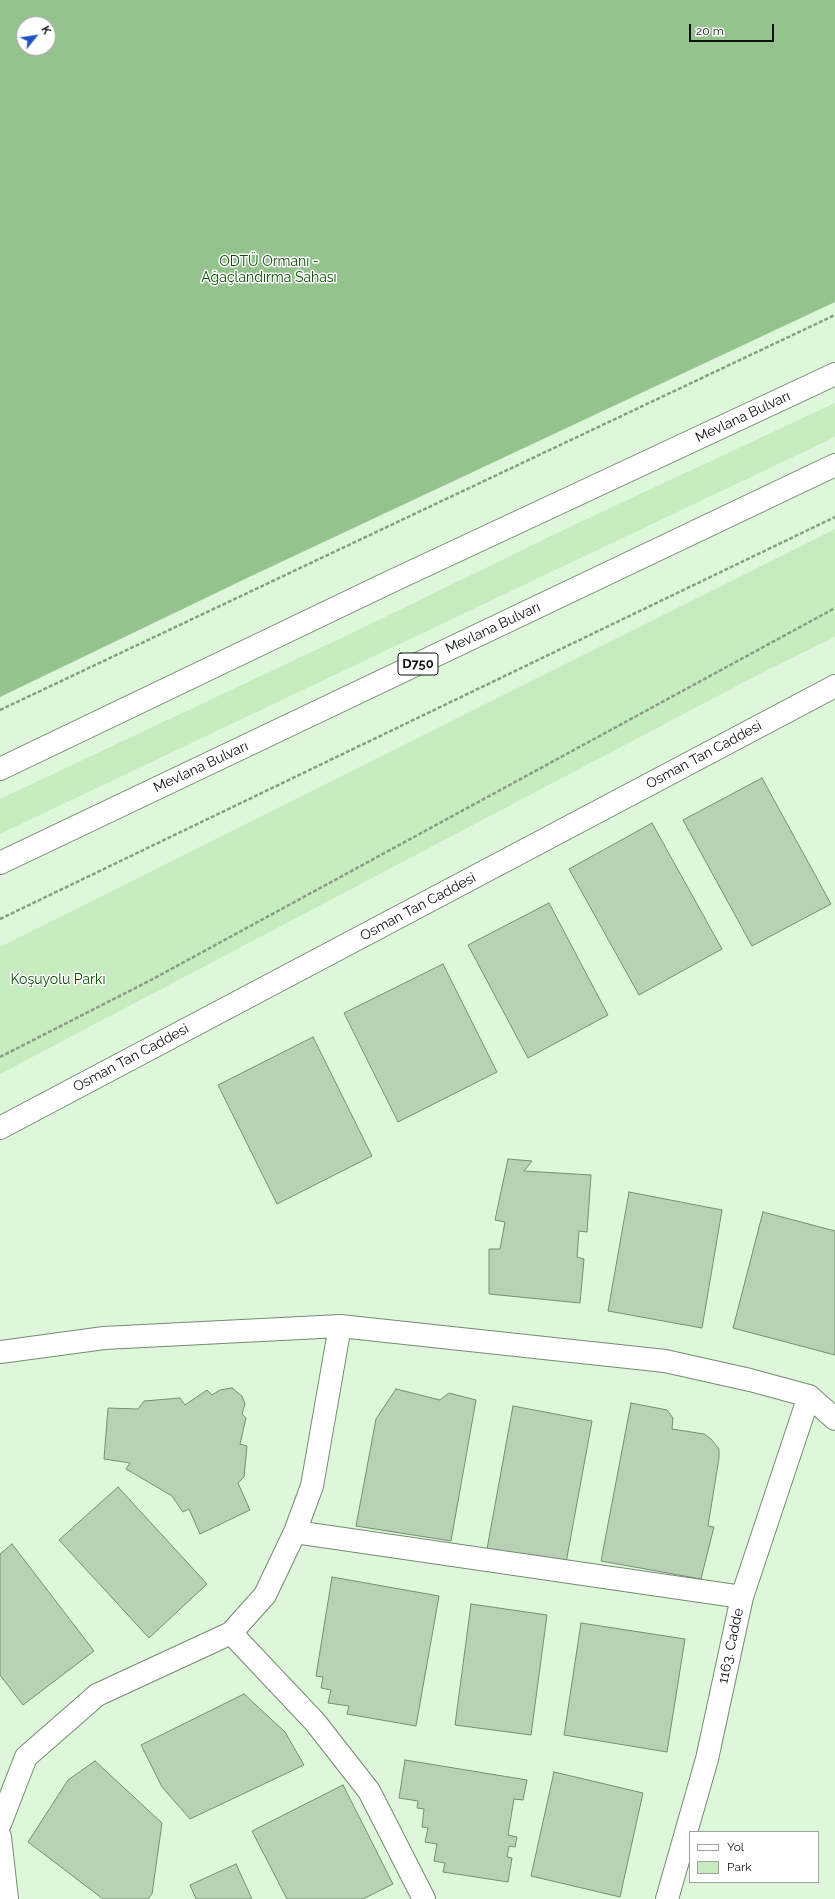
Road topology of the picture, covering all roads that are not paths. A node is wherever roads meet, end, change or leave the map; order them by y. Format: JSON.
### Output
{"nodes":[{"id":1,"x":835,"y":374,"type":"edge"},
{"id":2,"x":835,"y":465,"type":"edge"},
{"id":3,"x":835,"y":686,"type":"edge"},
{"id":4,"x":0,"y":769,"type":"edge"},
{"id":5,"x":0,"y":863,"type":"edge"},
{"id":6,"x":0,"y":1128,"type":"edge"},
{"id":7,"x":340,"y":1326,"type":"junction"},
{"id":8,"x":0,"y":1352,"type":"edge"},
{"id":9,"x":809,"y":1396,"type":"junction"},
{"id":10,"x":835,"y":1419,"type":"edge"},
{"id":11,"x":295,"y":1532,"type":"junction"},
{"id":12,"x":742,"y":1597,"type":"junction"},
{"id":13,"x":231,"y":1633,"type":"junction"},
{"id":14,"x":0,"y":1824,"type":"edge"},
{"id":15,"x":0,"y":1837,"type":"edge"},
{"id":16,"x":7,"y":1899,"type":"edge"},
{"id":17,"x":424,"y":1899,"type":"edge"},
{"id":18,"x":667,"y":1899,"type":"edge"}],
"edges":[{"from":1,"to":4,"type":"main road","name":"Mevlana Bulvarı"},
{"from":2,"to":5,"type":"main road","name":"Mevlana Bulvarı","number":"D750"},
{"from":3,"to":6,"type":"main road","name":"Osman Tan Caddesi"},
{"from":7,"to":8,"type":"main road"},
{"from":7,"to":9,"type":"main road"},
{"from":7,"to":11,"type":"main road"},
{"from":9,"to":10,"type":"main road"},
{"from":9,"to":12,"type":"main road","name":"1163. Cadde"},
{"from":11,"to":12,"type":"main road"},
{"from":11,"to":13,"type":"main road"},
{"from":12,"to":18,"type":"main road","name":"1163. Cadde"},
{"from":13,"to":14,"type":"main road"},
{"from":13,"to":17,"type":"main road"},
{"from":15,"to":16,"type":"main road"}]}
